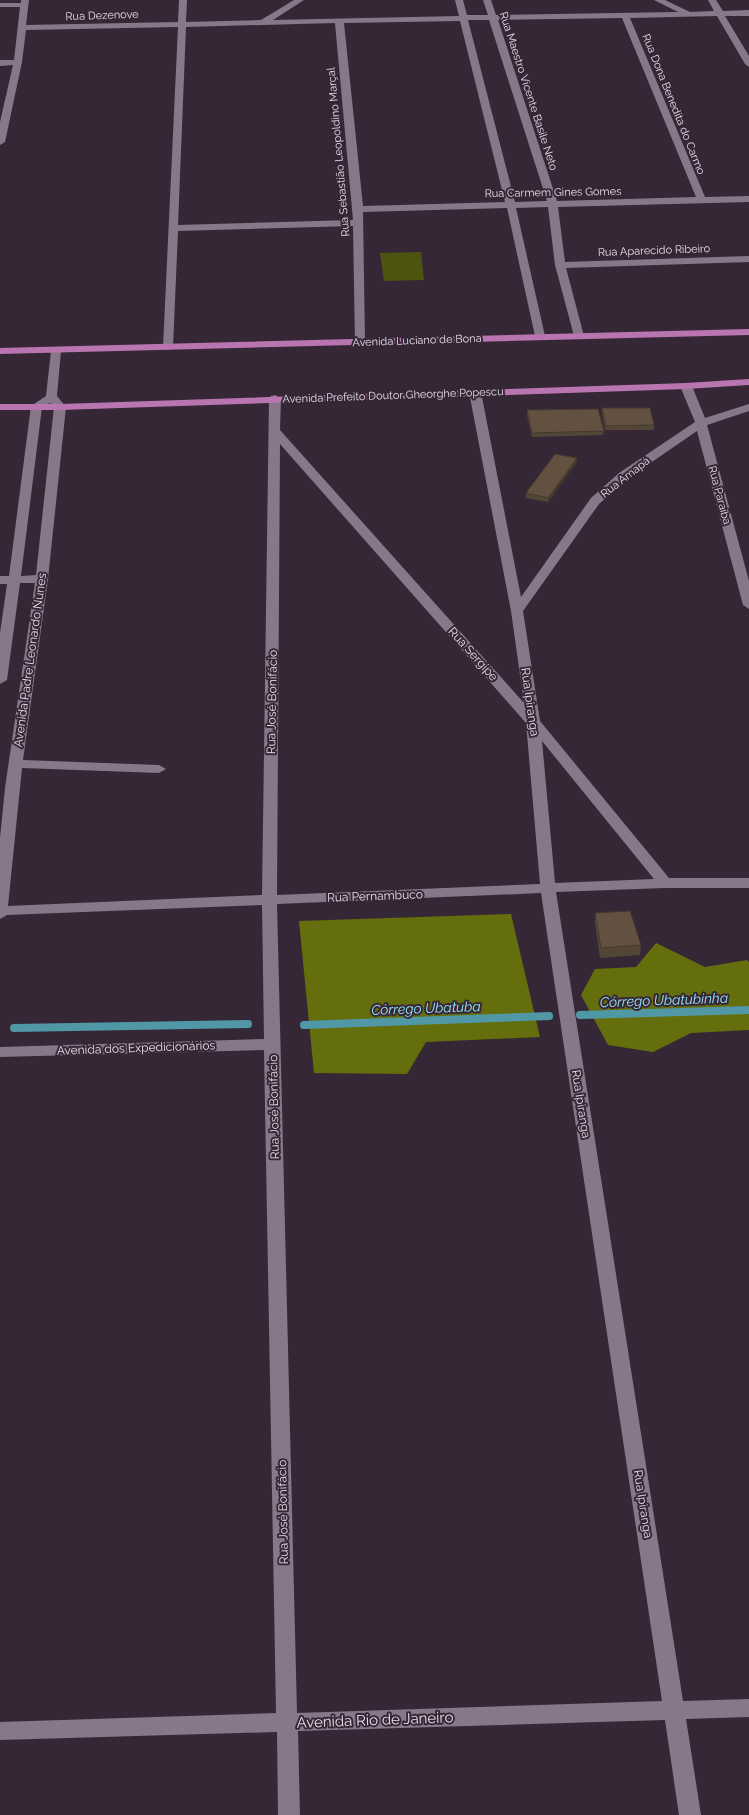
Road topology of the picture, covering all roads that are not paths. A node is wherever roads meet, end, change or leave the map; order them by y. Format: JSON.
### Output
{"nodes":[{"id":1,"x":183,"y":0,"type":"edge"},
{"id":2,"x":300,"y":0,"type":"edge"},
{"id":3,"x":459,"y":0,"type":"edge"},
{"id":4,"x":487,"y":0,"type":"edge"},
{"id":5,"x":658,"y":0,"type":"edge"},
{"id":6,"x":712,"y":0,"type":"edge"},
{"id":7,"x":25,"y":2,"type":"edge"},
{"id":8,"x":0,"y":5,"type":"edge"},
{"id":9,"x":749,"y":13,"type":"edge"},
{"id":10,"x":692,"y":14,"type":"junction"},
{"id":11,"x":720,"y":14,"type":"junction"},
{"id":12,"x":625,"y":16,"type":"junction"},
{"id":13,"x":492,"y":17,"type":"junction"},
{"id":14,"x":463,"y":18,"type":"junction"},
{"id":15,"x":339,"y":20,"type":"junction"},
{"id":16,"x":263,"y":22,"type":"junction"},
{"id":17,"x":182,"y":24,"type":"junction"},
{"id":18,"x":23,"y":28,"type":"junction"},
{"id":19,"x":0,"y":62,"type":"edge"},
{"id":20,"x":18,"y":62,"type":"junction"},
{"id":21,"x":749,"y":64,"type":"edge"},
{"id":22,"x":1,"y":127,"type":"edge"},
{"id":23,"x":0,"y":142,"type":"edge"},
{"id":24,"x":749,"y":199,"type":"edge"},
{"id":25,"x":702,"y":202,"type":"junction"},
{"id":26,"x":553,"y":205,"type":"junction"},
{"id":27,"x":511,"y":206,"type":"junction"},
{"id":28,"x":358,"y":209,"type":"junction"},
{"id":29,"x":358,"y":223,"type":"junction"},
{"id":30,"x":173,"y":228,"type":"junction"},
{"id":31,"x":749,"y":259,"type":"edge"},
{"id":32,"x":560,"y":265,"type":"junction"},
{"id":33,"x":749,"y":332,"type":"edge"},
{"id":34,"x":540,"y":336,"type":"junction"},
{"id":35,"x":580,"y":336,"type":"junction"},
{"id":36,"x":360,"y":342,"type":"junction"},
{"id":37,"x":168,"y":347,"type":"junction"},
{"id":38,"x":0,"y":351,"type":"edge"},
{"id":39,"x":56,"y":351,"type":"junction"},
{"id":40,"x":749,"y":382,"type":"edge"},
{"id":41,"x":686,"y":386,"type":"junction"},
{"id":42,"x":475,"y":392,"type":"junction"},
{"id":43,"x":275,"y":398,"type":"junction"},
{"id":44,"x":55,"y":402,"type":"junction"},
{"id":45,"x":37,"y":406,"type":"junction"},
{"id":46,"x":749,"y":406,"type":"edge"},
{"id":47,"x":0,"y":407,"type":"edge"},
{"id":48,"x":701,"y":424,"type":"junction"},
{"id":49,"x":275,"y":431,"type":"junction"},
{"id":50,"x":13,"y":579,"type":"junction"},
{"id":51,"x":42,"y":579,"type":"junction"},
{"id":52,"x":0,"y":580,"type":"edge"},
{"id":53,"x":749,"y":605,"type":"edge"},
{"id":54,"x":517,"y":612,"type":"junction"},
{"id":55,"x":0,"y":680,"type":"edge"},
{"id":56,"x":534,"y":722,"type":"junction"},
{"id":57,"x":15,"y":764,"type":"junction"},
{"id":58,"x":159,"y":769,"type":"dead end"},
{"id":59,"x":6,"y":788,"type":"edge"},
{"id":60,"x":665,"y":883,"type":"junction"},
{"id":61,"x":749,"y":883,"type":"edge"},
{"id":62,"x":548,"y":889,"type":"junction"},
{"id":63,"x":269,"y":900,"type":"junction"},
{"id":64,"x":0,"y":912,"type":"edge"},
{"id":65,"x":272,"y":1044,"type":"junction"},
{"id":66,"x":0,"y":1052,"type":"edge"},
{"id":67,"x":749,"y":1708,"type":"edge"},
{"id":68,"x":674,"y":1711,"type":"junction"},
{"id":69,"x":288,"y":1723,"type":"junction"},
{"id":70,"x":0,"y":1731,"type":"edge"},
{"id":71,"x":289,"y":1815,"type":"edge"},
{"id":72,"x":690,"y":1815,"type":"edge"}],
"edges":[{"from":1,"to":17,"type":"street"},
{"from":2,"to":16,"type":"street"},
{"from":3,"to":14,"type":"street"},
{"from":4,"to":13,"type":"street","name":"Rua Maestro Vicente Basile Neto"},
{"from":5,"to":10,"type":"street"},
{"from":6,"to":11,"type":"street"},
{"from":7,"to":8,"type":"street"},
{"from":7,"to":18,"type":"street"},
{"from":9,"to":11,"type":"street","name":"Rua Dezenove"},
{"from":10,"to":11,"type":"street","name":"Rua Dezenove"},
{"from":10,"to":12,"type":"street","name":"Rua Dezenove"},
{"from":11,"to":21,"type":"street"},
{"from":12,"to":13,"type":"street","name":"Rua Dezenove"},
{"from":12,"to":25,"type":"street","name":"Rua Dona Benedita do Carmo"},
{"from":13,"to":14,"type":"street","name":"Rua Dezenove"},
{"from":13,"to":26,"type":"street","name":"Rua Maestro Vicente Basile Neto"},
{"from":14,"to":15,"type":"street","name":"Rua Dezenove"},
{"from":14,"to":27,"type":"street"},
{"from":15,"to":16,"type":"street","name":"Rua Dezenove"},
{"from":15,"to":28,"type":"street","name":"Rua Sebastião Leopoldino Marçal"},
{"from":16,"to":17,"type":"street","name":"Rua Dezenove"},
{"from":17,"to":18,"type":"street","name":"Rua Dezenove"},
{"from":17,"to":30,"type":"street"},
{"from":18,"to":20,"type":"street"},
{"from":19,"to":20,"type":"street"},
{"from":20,"to":22,"type":"street"},
{"from":22,"to":23,"type":"street"},
{"from":24,"to":25,"type":"street","name":"Rua Carmem Gines Gomes"},
{"from":25,"to":26,"type":"street","name":"Rua Carmem Gines Gomes"},
{"from":26,"to":27,"type":"street","name":"Rua Carmem Gines Gomes"},
{"from":26,"to":32,"type":"street","name":"Rua Maestro Vicente Basile Neto"},
{"from":27,"to":28,"type":"street","name":"Rua Carmem Gines Gomes"},
{"from":27,"to":34,"type":"street"},
{"from":28,"to":29,"type":"street","name":"Rua Sebastião Leopoldino Marçal"},
{"from":29,"to":30,"type":"street"},
{"from":29,"to":36,"type":"street","name":"Rua Sebastião Leopoldino Marçal"},
{"from":30,"to":37,"type":"street"},
{"from":31,"to":32,"type":"street","name":"Rua Aparecido Ribeiro"},
{"from":32,"to":35,"type":"street","name":"Rua Maestro Vicente Basile Neto"},
{"from":33,"to":35,"type":"main road","name":"Avenida Luciano de Bona"},
{"from":34,"to":35,"type":"main road","name":"Avenida Luciano de Bona"},
{"from":34,"to":36,"type":"main road","name":"Avenida Luciano de Bona"},
{"from":36,"to":37,"type":"main road","name":"Avenida Luciano de Bona"},
{"from":37,"to":39,"type":"main road","name":"Avenida Luciano de Bona"},
{"from":38,"to":39,"type":"main road","name":"Avenida Luciano de Bona"},
{"from":39,"to":44,"type":"street","name":"Avenida Padre Leonardo Nunes"},
{"from":40,"to":41,"type":"main road","name":"Avenida Prefeito Doutor Gheorghe Popescu"},
{"from":41,"to":42,"type":"main road","name":"Avenida Prefeito Doutor Gheorghe Popescu"},
{"from":41,"to":48,"type":"street","name":"Rua Paraíba"},
{"from":42,"to":43,"type":"main road","name":"Avenida Prefeito Doutor Gheorghe Popescu"},
{"from":42,"to":54,"type":"street","name":"Rua Ipiranga"},
{"from":43,"to":44,"type":"main road","name":"Avenida Prefeito Doutor Gheorghe Popescu"},
{"from":43,"to":49,"type":"street","name":"Rua José Bonifácio"},
{"from":44,"to":45,"type":"street"},
{"from":44,"to":51,"type":"street","name":"Avenida Padre Leonardo Nunes"},
{"from":45,"to":47,"type":"main road"},
{"from":45,"to":50,"type":"street"},
{"from":46,"to":48,"type":"street","name":"Rua Amapá"},
{"from":48,"to":53,"type":"street","name":"Rua Paraíba"},
{"from":48,"to":54,"type":"street","name":"Rua Amapá"},
{"from":49,"to":56,"type":"street","name":"Rua Sergipe"},
{"from":49,"to":63,"type":"street","name":"Rua José Bonifácio"},
{"from":50,"to":51,"type":"street"},
{"from":50,"to":52,"type":"street"},
{"from":50,"to":55,"type":"street"},
{"from":51,"to":57,"type":"street","name":"Avenida Padre Leonardo Nunes"},
{"from":54,"to":56,"type":"street","name":"Rua Ipiranga"},
{"from":56,"to":60,"type":"street","name":"Rua Sergipe"},
{"from":56,"to":62,"type":"street","name":"Rua Ipiranga"},
{"from":57,"to":58,"type":"street"},
{"from":57,"to":59,"type":"street","name":"Avenida Padre Leonardo Nunes"},
{"from":59,"to":64,"type":"street","name":"Avenida Padre Leonardo Nunes"},
{"from":60,"to":61,"type":"street","name":"Rua Pernambuco"},
{"from":60,"to":62,"type":"street","name":"Rua Pernambuco"},
{"from":62,"to":63,"type":"street","name":"Rua Pernambuco"},
{"from":62,"to":68,"type":"street","name":"Rua Ipiranga"},
{"from":63,"to":64,"type":"street","name":"Rua Pernambuco"},
{"from":63,"to":65,"type":"street","name":"Rua José Bonifácio"},
{"from":65,"to":66,"type":"street","name":"Avenida dos Expedicionários"},
{"from":65,"to":69,"type":"street","name":"Rua José Bonifácio"},
{"from":67,"to":68,"type":"street","name":"Avenida Rio de Janeiro"},
{"from":68,"to":69,"type":"street","name":"Avenida Rio de Janeiro"},
{"from":68,"to":72,"type":"street","name":"Rua Ipiranga"},
{"from":69,"to":70,"type":"street","name":"Avenida Rio de Janeiro"},
{"from":69,"to":71,"type":"street","name":"Rua José Bonifácio"}]}
